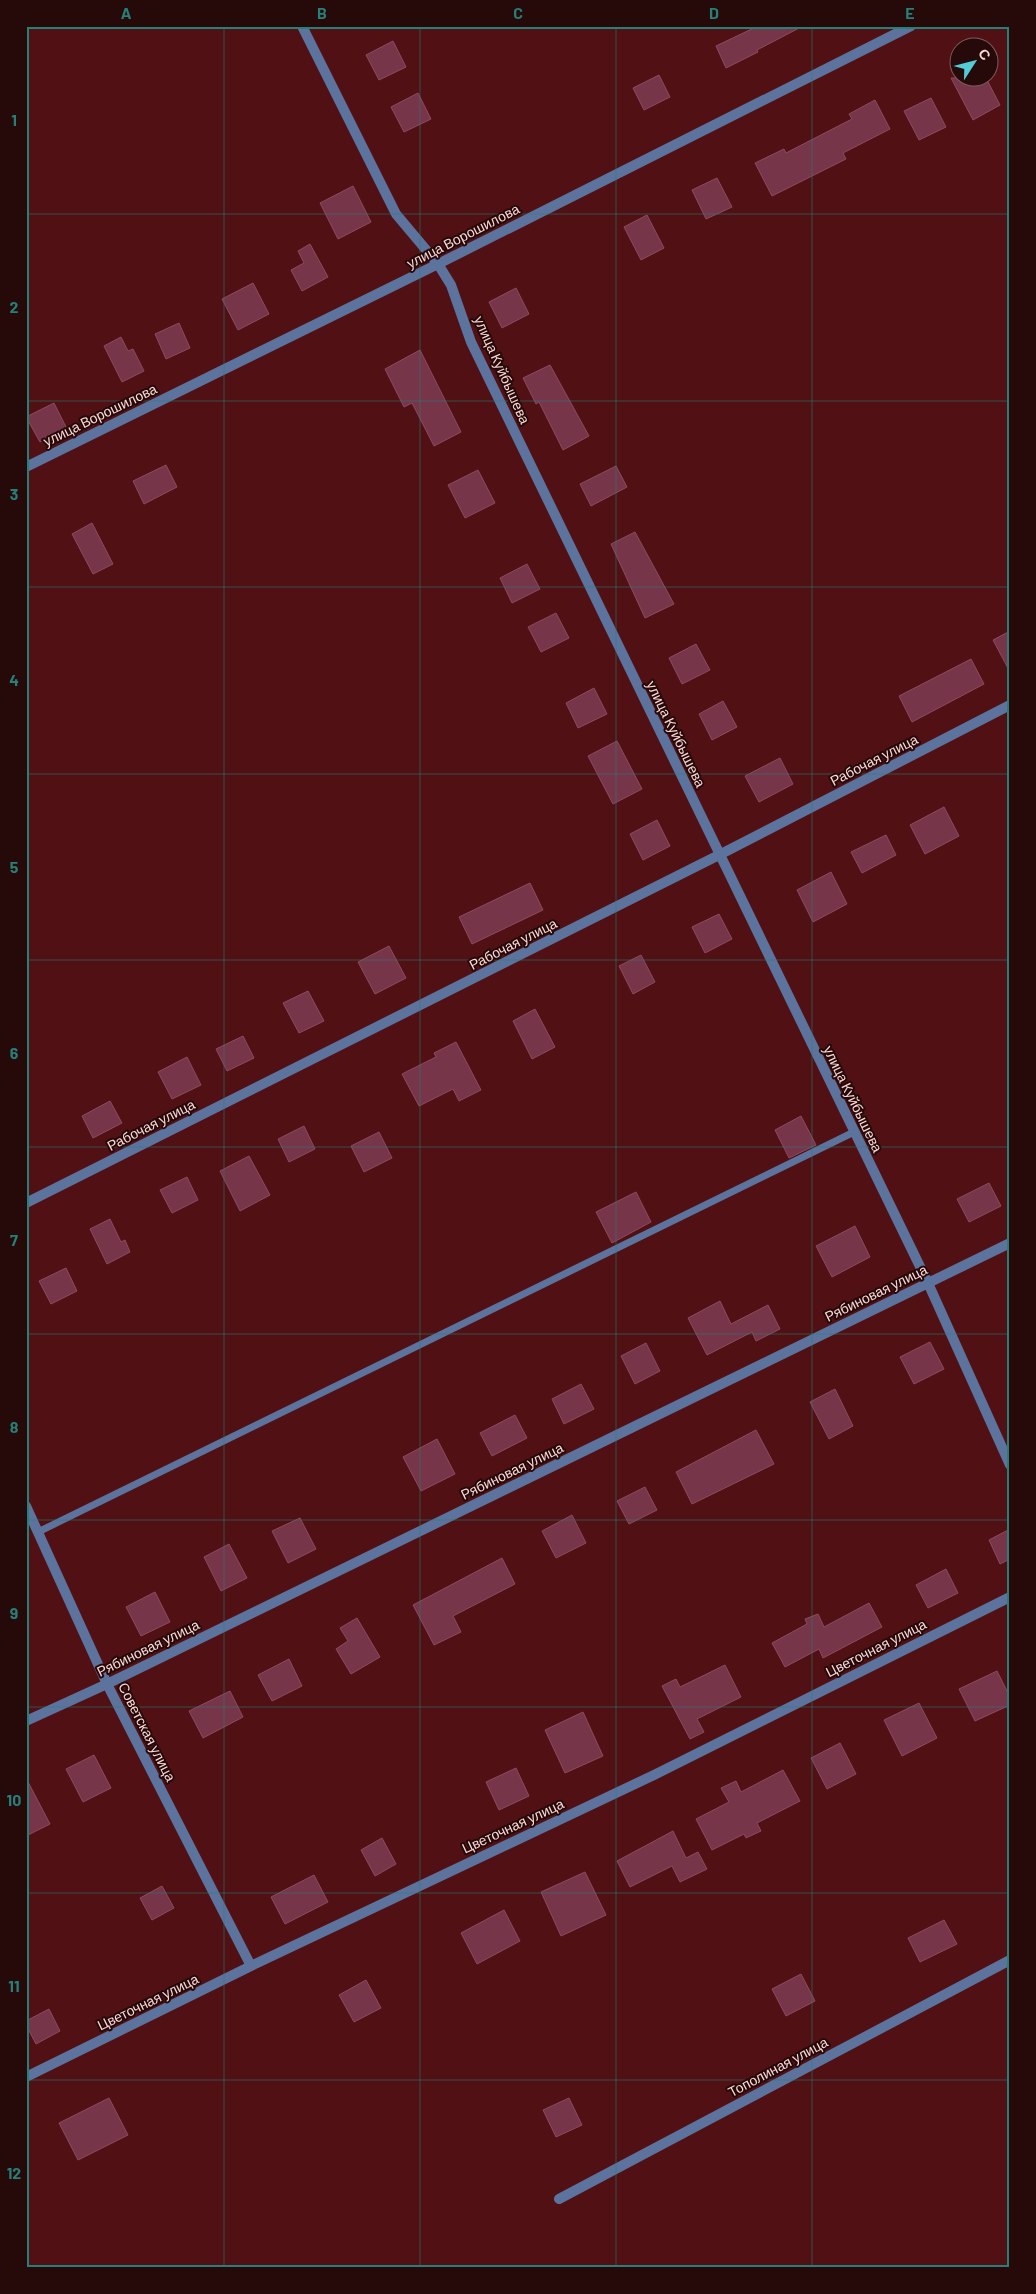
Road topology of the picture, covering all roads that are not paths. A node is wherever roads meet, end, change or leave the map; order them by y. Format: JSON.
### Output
{"nodes":[{"id":1,"x":302,"y":26,"type":"edge"},
{"id":2,"x":911,"y":26,"type":"edge"},
{"id":3,"x":438,"y":264,"type":"junction"},
{"id":4,"x":26,"y":467,"type":"edge"},
{"id":5,"x":1010,"y":705,"type":"edge"},
{"id":6,"x":720,"y":855,"type":"junction"},
{"id":7,"x":854,"y":1132,"type":"junction"},
{"id":8,"x":26,"y":1203,"type":"edge"},
{"id":9,"x":1010,"y":1243,"type":"edge"},
{"id":10,"x":928,"y":1283,"type":"junction"},
{"id":11,"x":1010,"y":1465,"type":"edge"},
{"id":12,"x":26,"y":1506,"type":"edge"},
{"id":13,"x":38,"y":1532,"type":"junction"},
{"id":14,"x":1010,"y":1597,"type":"edge"},
{"id":15,"x":107,"y":1684,"type":"junction"},
{"id":16,"x":26,"y":1721,"type":"edge"},
{"id":17,"x":1010,"y":1960,"type":"edge"},
{"id":18,"x":252,"y":1966,"type":"junction"},
{"id":19,"x":26,"y":2077,"type":"edge"},
{"id":20,"x":559,"y":2199,"type":"dead end"}],
"edges":[{"from":1,"to":3,"type":"street","name":"улица Куйбышева"},
{"from":2,"to":3,"type":"street","name":"улица Ворошилова"},
{"from":3,"to":4,"type":"street","name":"улица Ворошилова"},
{"from":3,"to":6,"type":"street","name":"улица Куйбышева"},
{"from":5,"to":6,"type":"street","name":"Рабочая улица"},
{"from":6,"to":7,"type":"street","name":"улица Куйбышева"},
{"from":6,"to":8,"type":"street","name":"Рабочая улица"},
{"from":7,"to":10,"type":"street","name":"улица Куйбышева"},
{"from":7,"to":13,"type":"lane"},
{"from":9,"to":10,"type":"street","name":"Рябиновая улица"},
{"from":10,"to":11,"type":"street","name":"улица Куйбышева"},
{"from":10,"to":15,"type":"street","name":"Рябиновая улица"},
{"from":12,"to":13,"type":"street","name":"Советская улица"},
{"from":13,"to":15,"type":"street","name":"Советская улица"},
{"from":14,"to":18,"type":"street","name":"Цветочная улица"},
{"from":15,"to":16,"type":"street","name":"Рябиновая улица"},
{"from":15,"to":18,"type":"street","name":"Советская улица"},
{"from":17,"to":20,"type":"street","name":"Тополиная улица"},
{"from":18,"to":19,"type":"street","name":"Цветочная улица"}]}
